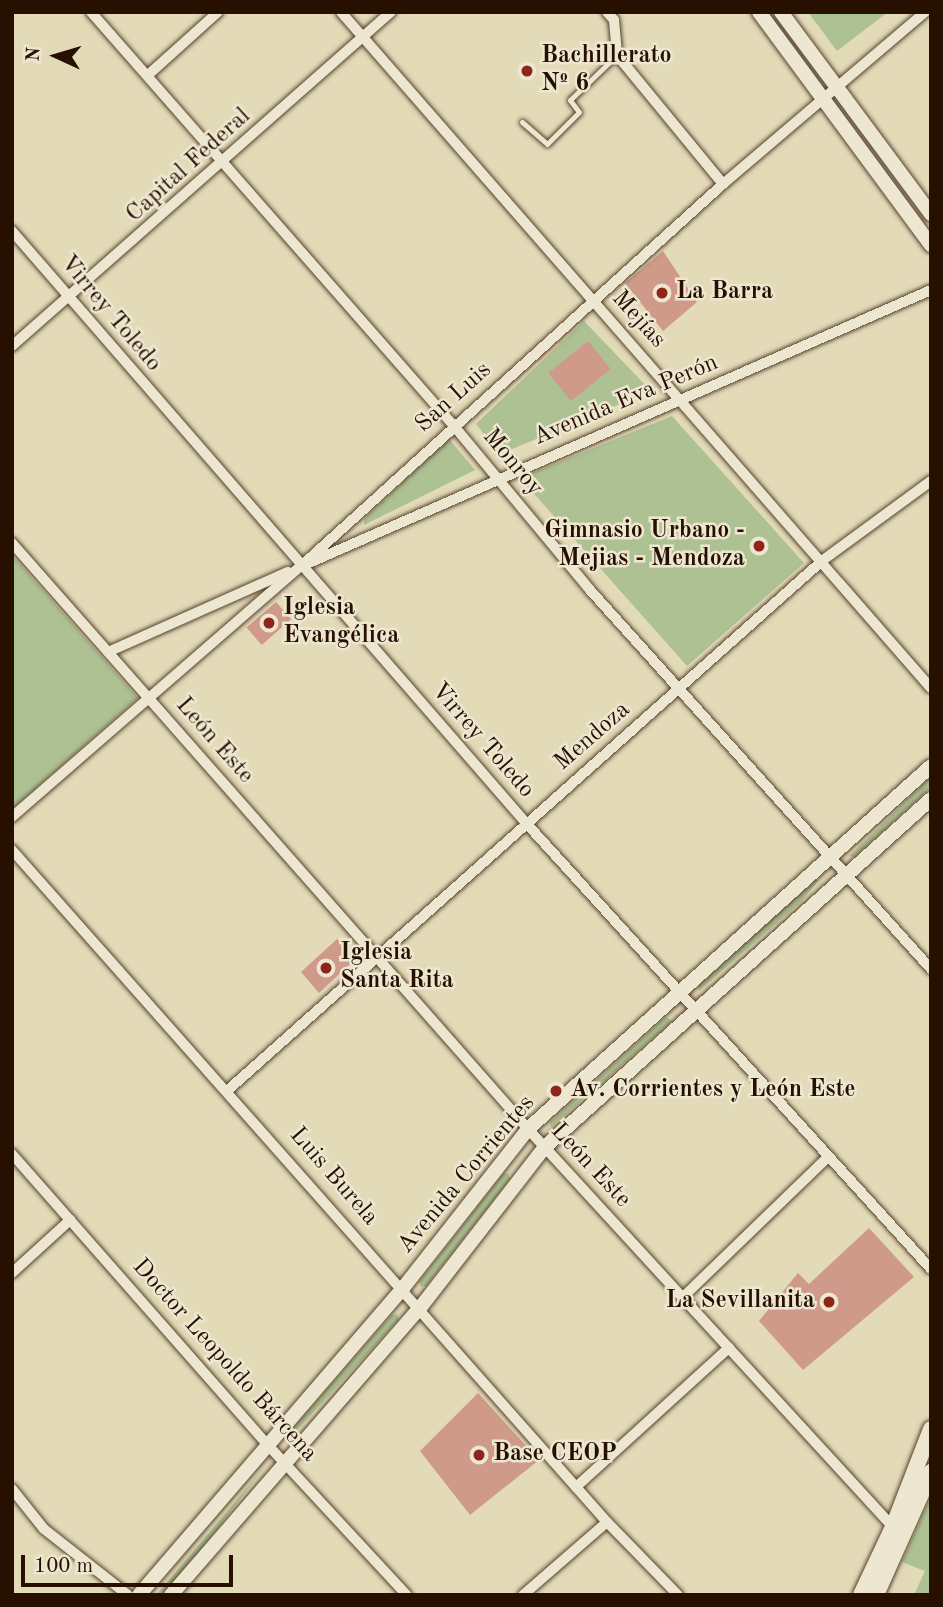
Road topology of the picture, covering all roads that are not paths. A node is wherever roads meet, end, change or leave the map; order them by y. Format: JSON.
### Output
{"nodes":[{"id":1,"x":91,"y":12,"type":"edge"},
{"id":2,"x":218,"y":12,"type":"edge"},
{"id":3,"x":341,"y":12,"type":"edge"},
{"id":4,"x":391,"y":12,"type":"edge"},
{"id":5,"x":607,"y":12,"type":"edge"},
{"id":6,"x":759,"y":12,"type":"edge"},
{"id":7,"x":781,"y":12,"type":"edge"},
{"id":8,"x":926,"y":12,"type":"edge"},
{"id":9,"x":931,"y":17,"type":"edge"},
{"id":10,"x":363,"y":37,"type":"junction"},
{"id":11,"x":617,"y":55,"type":"junction"},
{"id":12,"x":148,"y":75,"type":"junction"},
{"id":13,"x":834,"y":86,"type":"junction"},
{"id":14,"x":821,"y":97,"type":"junction"},
{"id":15,"x":522,"y":121,"type":"dead end"},
{"id":16,"x":223,"y":164,"type":"junction"},
{"id":17,"x":723,"y":184,"type":"junction"},
{"id":18,"x":931,"y":214,"type":"edge"},
{"id":19,"x":12,"y":231,"type":"edge"},
{"id":20,"x":931,"y":245,"type":"edge"},
{"id":21,"x":931,"y":290,"type":"edge"},
{"id":22,"x":71,"y":297,"type":"junction"},
{"id":23,"x":592,"y":301,"type":"junction"},
{"id":24,"x":12,"y":346,"type":"edge"},
{"id":25,"x":682,"y":401,"type":"junction"},
{"id":26,"x":454,"y":426,"type":"junction"},
{"id":27,"x":498,"y":478,"type":"junction"},
{"id":28,"x":931,"y":481,"type":"edge"},
{"id":29,"x":12,"y":543,"type":"edge"},
{"id":30,"x":822,"y":560,"type":"junction"},
{"id":31,"x":300,"y":567,"type":"junction"},
{"id":32,"x":108,"y":652,"type":"junction"},
{"id":33,"x":931,"y":688,"type":"edge"},
{"id":34,"x":681,"y":689,"type":"junction"},
{"id":35,"x":149,"y":698,"type":"junction"},
{"id":36,"x":931,"y":766,"type":"edge"},
{"id":37,"x":931,"y":799,"type":"edge"},
{"id":38,"x":12,"y":817,"type":"edge"},
{"id":39,"x":526,"y":823,"type":"junction"},
{"id":40,"x":12,"y":850,"type":"edge"},
{"id":41,"x":828,"y":858,"type":"junction"},
{"id":42,"x":843,"y":874,"type":"junction"},
{"id":43,"x":377,"y":956,"type":"junction"},
{"id":44,"x":931,"y":970,"type":"edge"},
{"id":45,"x":677,"y":993,"type":"junction"},
{"id":46,"x":695,"y":1012,"type":"junction"},
{"id":47,"x":228,"y":1090,"type":"junction"},
{"id":48,"x":528,"y":1129,"type":"junction"},
{"id":49,"x":545,"y":1147,"type":"junction"},
{"id":50,"x":12,"y":1154,"type":"edge"},
{"id":51,"x":827,"y":1158,"type":"junction"},
{"id":52,"x":70,"y":1220,"type":"junction"},
{"id":53,"x":931,"y":1269,"type":"edge"},
{"id":54,"x":12,"y":1273,"type":"edge"},
{"id":55,"x":403,"y":1288,"type":"junction"},
{"id":56,"x":682,"y":1298,"type":"junction"},
{"id":57,"x":421,"y":1308,"type":"junction"},
{"id":58,"x":729,"y":1348,"type":"junction"},
{"id":59,"x":931,"y":1429,"type":"edge"},
{"id":60,"x":266,"y":1443,"type":"junction"},
{"id":61,"x":284,"y":1461,"type":"junction"},
{"id":62,"x":931,"y":1472,"type":"edge"},
{"id":63,"x":576,"y":1487,"type":"junction"},
{"id":64,"x":12,"y":1489,"type":"edge"},
{"id":65,"x":607,"y":1522,"type":"junction"},
{"id":66,"x":893,"y":1527,"type":"junction"},
{"id":67,"x":128,"y":1595,"type":"edge"},
{"id":68,"x":139,"y":1595,"type":"edge"},
{"id":69,"x":171,"y":1595,"type":"edge"},
{"id":70,"x":407,"y":1595,"type":"edge"},
{"id":71,"x":523,"y":1595,"type":"edge"},
{"id":72,"x":678,"y":1595,"type":"edge"},
{"id":73,"x":860,"y":1595,"type":"edge"},
{"id":74,"x":876,"y":1595,"type":"edge"}],
"edges":[{"from":1,"to":12,"type":"street","name":"Monroy"},
{"from":2,"to":12,"type":"street"},
{"from":3,"to":10,"type":"street","name":"Mejías"},
{"from":4,"to":10,"type":"street","name":"Capital Federal"},
{"from":5,"to":11,"type":"street"},
{"from":6,"to":14,"type":"street"},
{"from":7,"to":13,"type":"street"},
{"from":8,"to":9,"type":"street"},
{"from":8,"to":13,"type":"street","name":"San Luis"},
{"from":10,"to":16,"type":"street","name":"Capital Federal"},
{"from":10,"to":23,"type":"street","name":"Mejías"},
{"from":11,"to":15,"type":"lane"},
{"from":11,"to":17,"type":"street"},
{"from":12,"to":16,"type":"street","name":"Monroy"},
{"from":13,"to":14,"type":"street","name":"San Luis"},
{"from":13,"to":18,"type":"street"},
{"from":14,"to":17,"type":"street","name":"San Luis"},
{"from":14,"to":20,"type":"street"},
{"from":16,"to":22,"type":"street","name":"Capital Federal"},
{"from":16,"to":26,"type":"street","name":"Monroy"},
{"from":17,"to":23,"type":"street","name":"San Luis"},
{"from":19,"to":22,"type":"street","name":"Virrey Toledo"},
{"from":21,"to":25,"type":"street","name":"Avenida Eva Perón"},
{"from":22,"to":24,"type":"street","name":"Capital Federal"},
{"from":22,"to":31,"type":"street","name":"Virrey Toledo"},
{"from":23,"to":25,"type":"street","name":"Mejías"},
{"from":23,"to":26,"type":"street","name":"San Luis"},
{"from":25,"to":27,"type":"street","name":"Avenida Eva Perón"},
{"from":25,"to":30,"type":"street","name":"Mejías"},
{"from":26,"to":27,"type":"street","name":"Monroy"},
{"from":26,"to":31,"type":"street","name":"San Luis"},
{"from":27,"to":31,"type":"street","name":"Avenida Eva Perón"},
{"from":27,"to":34,"type":"street","name":"Monroy"},
{"from":28,"to":30,"type":"street","name":"Mendoza"},
{"from":29,"to":32,"type":"street","name":"León Este"},
{"from":30,"to":33,"type":"street","name":"Mejías"},
{"from":30,"to":34,"type":"street","name":"Mendoza"},
{"from":31,"to":32,"type":"street","name":"Avenida Eva Perón"},
{"from":31,"to":35,"type":"street","name":"San Luis"},
{"from":31,"to":39,"type":"street","name":"Virrey Toledo"},
{"from":32,"to":35,"type":"street","name":"León Este"},
{"from":34,"to":39,"type":"street","name":"Mendoza"},
{"from":34,"to":41,"type":"street","name":"Monroy"},
{"from":35,"to":38,"type":"street","name":"San Luis"},
{"from":35,"to":43,"type":"street","name":"León Este"},
{"from":36,"to":41,"type":"street","name":"Avenida Corrientes"},
{"from":37,"to":42,"type":"street","name":"Avenida Corrientes"},
{"from":39,"to":43,"type":"street","name":"Mendoza"},
{"from":39,"to":45,"type":"street","name":"Virrey Toledo"},
{"from":40,"to":47,"type":"street","name":"Luis Burela"},
{"from":41,"to":42,"type":"street","name":"Monroy"},
{"from":41,"to":45,"type":"street","name":"Avenida Corrientes"},
{"from":42,"to":44,"type":"street","name":"Monroy"},
{"from":42,"to":46,"type":"street","name":"Avenida Corrientes"},
{"from":43,"to":47,"type":"street","name":"Mendoza"},
{"from":43,"to":48,"type":"street","name":"León Este"},
{"from":45,"to":46,"type":"street","name":"Virrey Toledo"},
{"from":45,"to":48,"type":"street","name":"Avenida Corrientes"},
{"from":46,"to":49,"type":"street","name":"Avenida Corrientes"},
{"from":46,"to":51,"type":"street","name":"Virrey Toledo"},
{"from":47,"to":55,"type":"street","name":"Luis Burela"},
{"from":48,"to":49,"type":"street","name":"León Este"},
{"from":48,"to":55,"type":"street","name":"Avenida Corrientes"},
{"from":49,"to":56,"type":"street","name":"León Este"},
{"from":49,"to":57,"type":"street","name":"Avenida Corrientes"},
{"from":50,"to":52,"type":"street","name":"Doctor Leopoldo Bárcena"},
{"from":51,"to":53,"type":"street","name":"Virrey Toledo"},
{"from":51,"to":56,"type":"street"},
{"from":52,"to":54,"type":"street"},
{"from":52,"to":60,"type":"street","name":"Doctor Leopoldo Bárcena"},
{"from":55,"to":57,"type":"street","name":"Luis Burela"},
{"from":55,"to":60,"type":"street","name":"Avenida Corrientes"},
{"from":56,"to":58,"type":"street","name":"León Este"},
{"from":57,"to":61,"type":"street","name":"Avenida Corrientes"},
{"from":57,"to":63,"type":"street","name":"Luis Burela"},
{"from":58,"to":63,"type":"street"},
{"from":58,"to":66,"type":"street","name":"León Este"},
{"from":59,"to":66,"type":"main road"},
{"from":60,"to":61,"type":"street","name":"Doctor Leopoldo Bárcena"},
{"from":60,"to":68,"type":"street","name":"Avenida Corrientes"},
{"from":61,"to":69,"type":"street","name":"Avenida Corrientes"},
{"from":61,"to":70,"type":"street","name":"Doctor Leopoldo Bárcena"},
{"from":62,"to":74,"type":"main road"},
{"from":63,"to":65,"type":"street","name":"Luis Burela"},
{"from":64,"to":67,"type":"street"},
{"from":65,"to":71,"type":"street"},
{"from":65,"to":72,"type":"street","name":"Luis Burela"},
{"from":66,"to":73,"type":"main road"}]}
